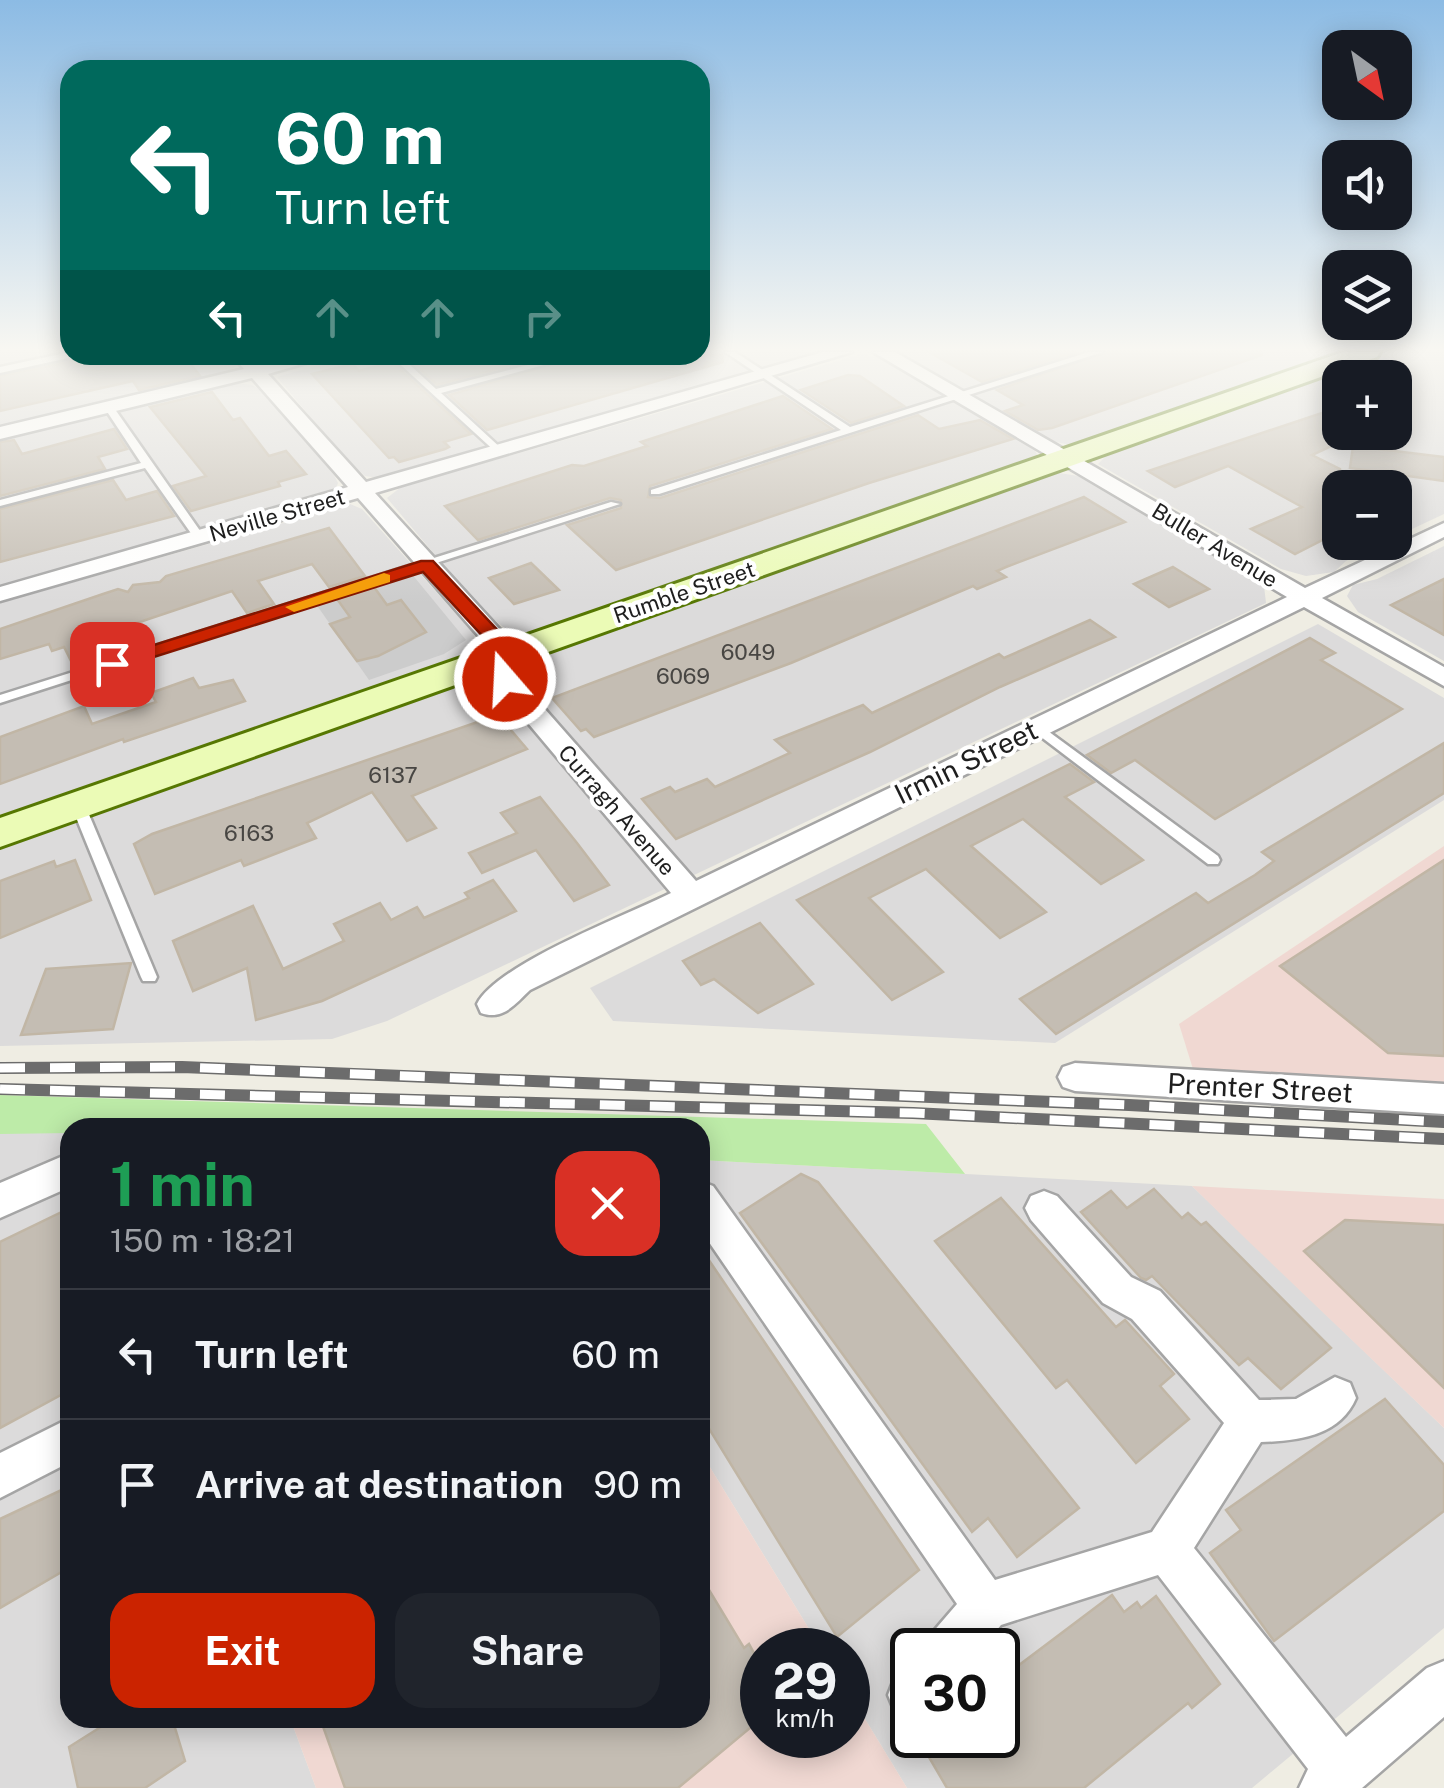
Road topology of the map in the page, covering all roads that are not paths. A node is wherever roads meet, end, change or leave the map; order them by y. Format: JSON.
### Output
{"nodes":[{"id":1,"x":128,"y":435,"type":"edge"},
{"id":2,"x":312,"y":435,"type":"edge"},
{"id":3,"x":482,"y":435,"type":"edge"},
{"id":4,"x":556,"y":435,"type":"edge"},
{"id":5,"x":832,"y":435,"type":"edge"},
{"id":6,"x":1028,"y":435,"type":"edge"},
{"id":7,"x":1131,"y":435,"type":"edge"},
{"id":8,"x":499,"y":452,"type":"junction"},
{"id":9,"x":1067,"y":458,"type":"junction"},
{"id":10,"x":148,"y":464,"type":"junction"},
{"id":11,"x":361,"y":492,"type":"junction"},
{"id":12,"x":656,"y":492,"type":"dead end"},
{"id":13,"x":0,"y":503,"type":"edge"},
{"id":14,"x":615,"y":504,"type":"dead end"},
{"id":15,"x":1444,"y":529,"type":"edge"},
{"id":16,"x":199,"y":536,"type":"junction"},
{"id":17,"x":427,"y":565,"type":"junction"},
{"id":18,"x":0,"y":594,"type":"edge"},
{"id":19,"x":1302,"y":596,"type":"junction"},
{"id":20,"x":500,"y":657,"type":"junction"},
{"id":21,"x":1444,"y":678,"type":"edge"},
{"id":22,"x":0,"y":699,"type":"edge"},
{"id":23,"x":1037,"y":727,"type":"junction"},
{"id":24,"x":78,"y":805,"type":"junction"},
{"id":25,"x":0,"y":833,"type":"edge"},
{"id":26,"x":1213,"y":860,"type":"dead end"},
{"id":27,"x":692,"y":897,"type":"junction"},
{"id":28,"x":149,"y":977,"type":"dead end"},
{"id":29,"x":493,"y":1004,"type":"dead end"},
{"id":30,"x":1076,"y":1077,"type":"dead end"},
{"id":31,"x":1444,"y":1098,"type":"edge"},
{"id":32,"x":60,"y":1173,"type":"edge"},
{"id":33,"x":0,"y":1201,"type":"edge"},
{"id":34,"x":1044,"y":1208,"type":"dead end"},
{"id":35,"x":710,"y":1212,"type":"edge"},
{"id":36,"x":1335,"y":1398,"type":"dead end"},
{"id":37,"x":1250,"y":1421,"type":"junction"},
{"id":38,"x":60,"y":1443,"type":"edge"},
{"id":39,"x":0,"y":1476,"type":"edge"},
{"id":40,"x":1166,"y":1550,"type":"junction"},
{"id":41,"x":986,"y":1606,"type":"junction"},
{"id":42,"x":968,"y":1628,"type":"edge"},
{"id":43,"x":1444,"y":1685,"type":"edge"},
{"id":44,"x":1333,"y":1780,"type":"edge"}],
"edges":[{"from":1,"to":10,"type":"lane"},
{"from":2,"to":11,"type":"street","name":"Curragh Avenue"},
{"from":3,"to":8,"type":"lane"},
{"from":4,"to":8,"type":"street","name":"Neville Street"},
{"from":5,"to":12,"type":"lane"},
{"from":6,"to":9,"type":"street","name":"Buller Avenue"},
{"from":7,"to":9,"type":"street","name":"Rumble Street"},
{"from":8,"to":11,"type":"street","name":"Neville Street"},
{"from":9,"to":19,"type":"street","name":"Buller Avenue"},
{"from":9,"to":20,"type":"street","name":"Rumble Street"},
{"from":10,"to":13,"type":"lane"},
{"from":10,"to":16,"type":"lane"},
{"from":11,"to":16,"type":"street","name":"Neville Street"},
{"from":11,"to":17,"type":"street","name":"Curragh Avenue"},
{"from":14,"to":17,"type":"lane"},
{"from":15,"to":19,"type":"street","name":"Irmin Street"},
{"from":16,"to":18,"type":"street","name":"Neville Street"},
{"from":17,"to":20,"type":"street","name":"Curragh Avenue"},
{"from":17,"to":22,"type":"lane"},
{"from":19,"to":21,"type":"street","name":"Buller Avenue"},
{"from":19,"to":23,"type":"street","name":"Irmin Street"},
{"from":20,"to":24,"type":"street","name":"Rumble Street"},
{"from":20,"to":27,"type":"street","name":"Curragh Avenue"},
{"from":23,"to":26,"type":"lane"},
{"from":23,"to":27,"type":"street","name":"Irmin Street"},
{"from":24,"to":25,"type":"street","name":"Rumble Street"},
{"from":24,"to":28,"type":"lane"},
{"from":27,"to":29,"type":"street","name":"Irmin Street"},
{"from":30,"to":31,"type":"street","name":"Prenter Street"},
{"from":32,"to":33,"type":"street"},
{"from":34,"to":37,"type":"street"},
{"from":35,"to":41,"type":"street"},
{"from":36,"to":37,"type":"street"},
{"from":37,"to":40,"type":"street"},
{"from":38,"to":39,"type":"street"},
{"from":40,"to":41,"type":"street"},
{"from":40,"to":44,"type":"street"},
{"from":41,"to":42,"type":"street"},
{"from":43,"to":44,"type":"street"}]}
